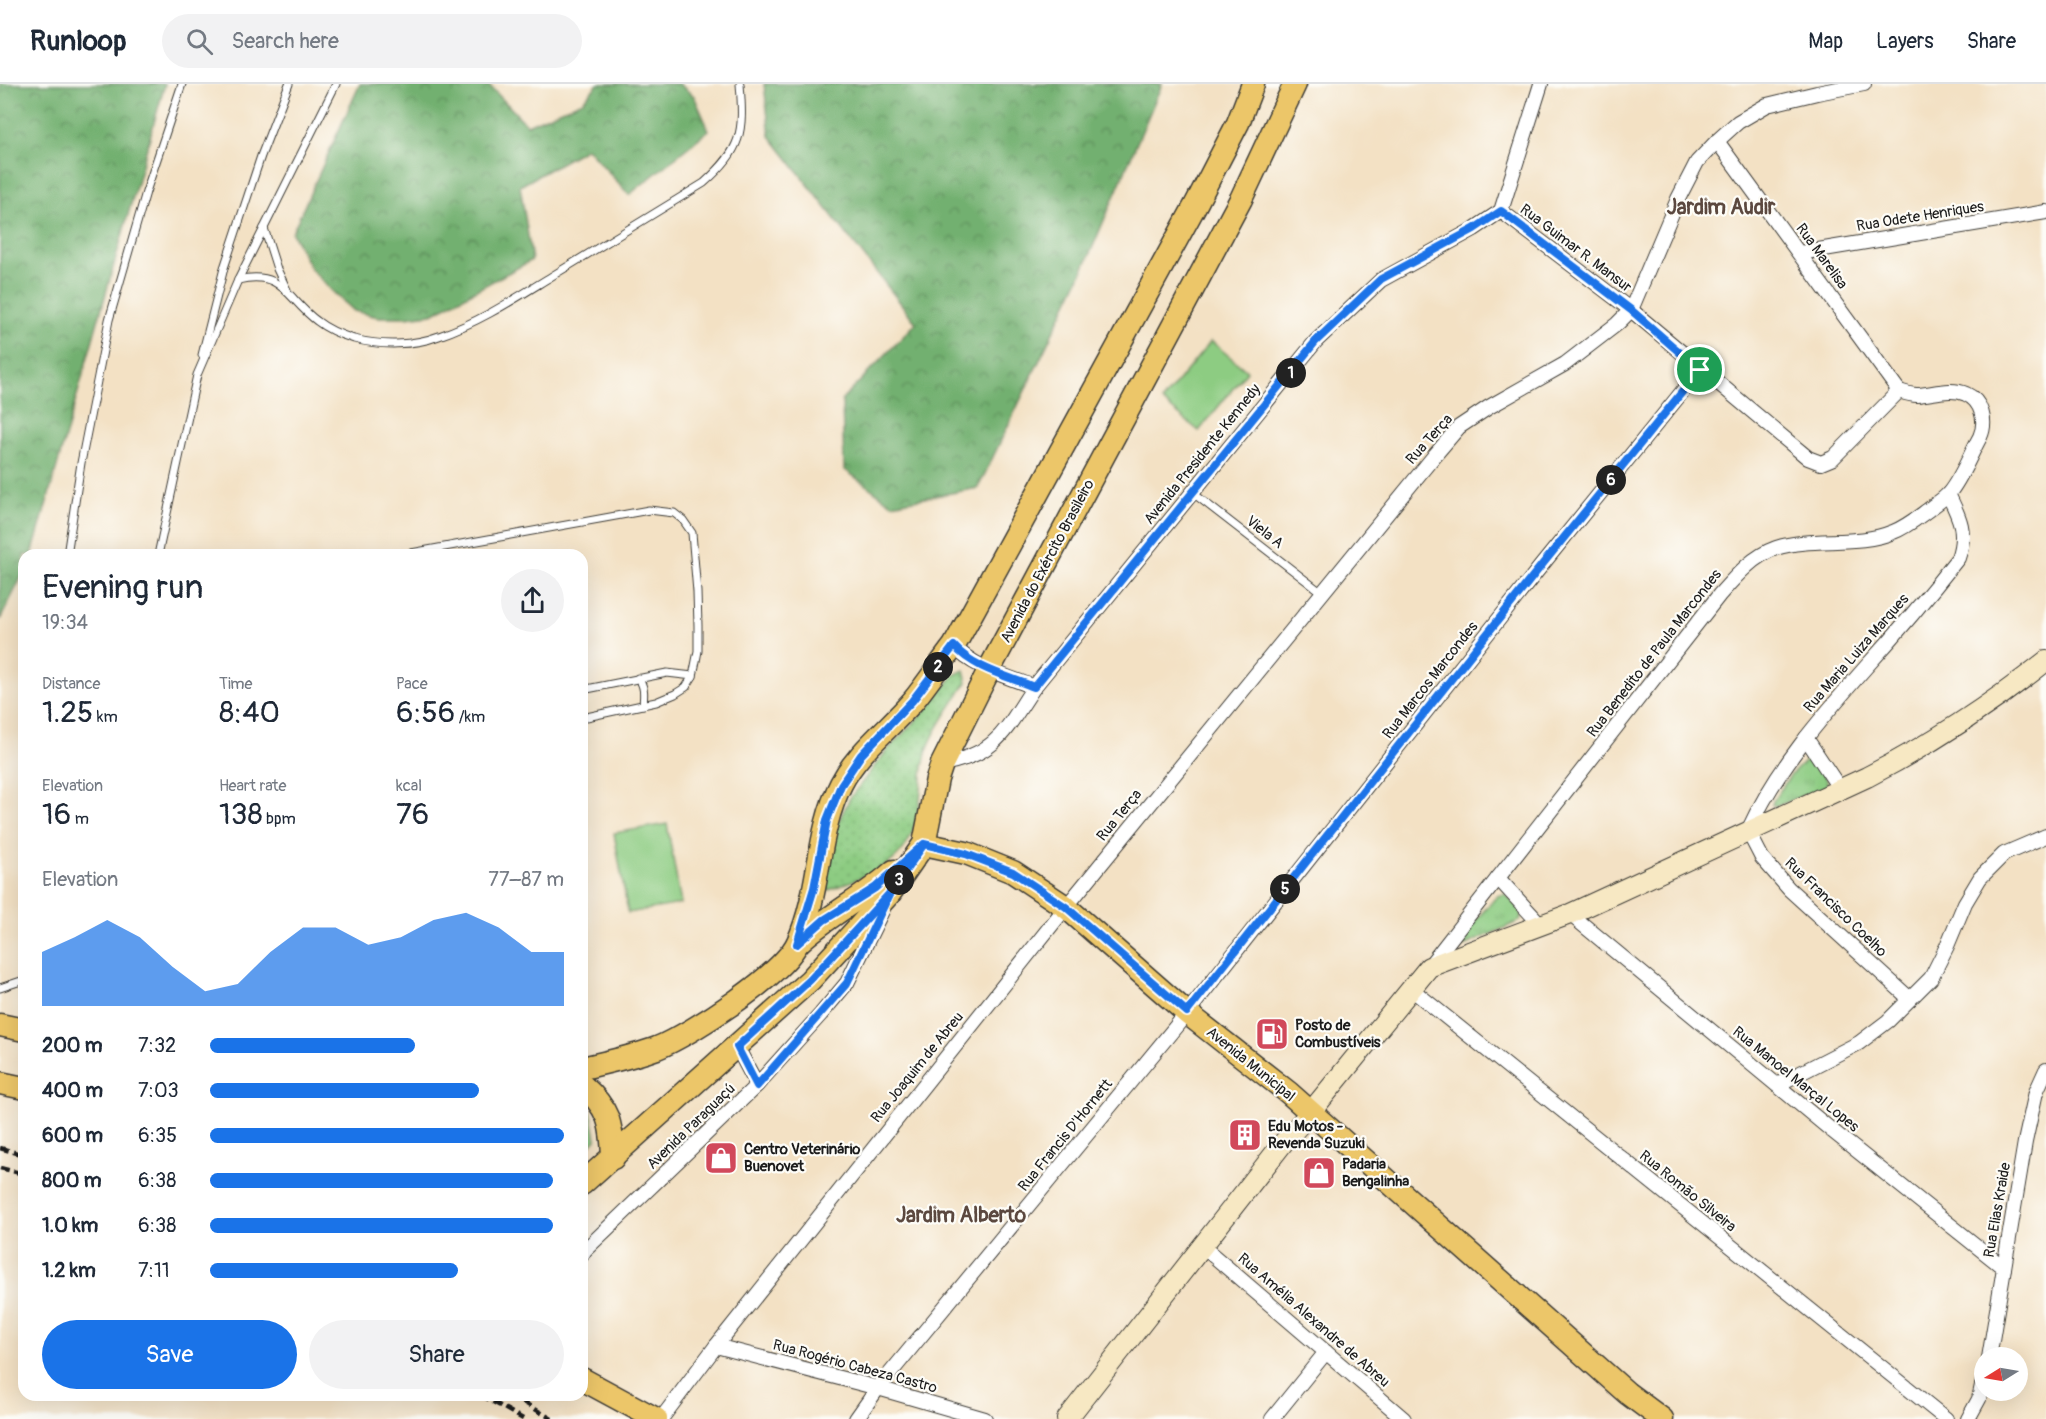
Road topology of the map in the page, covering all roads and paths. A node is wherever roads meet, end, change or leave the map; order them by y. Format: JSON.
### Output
{"nodes":[{"id":1,"x":182,"y":84,"type":"edge"},
{"id":2,"x":289,"y":84,"type":"edge"},
{"id":3,"x":336,"y":84,"type":"edge"},
{"id":4,"x":740,"y":84,"type":"edge"},
{"id":5,"x":1253,"y":84,"type":"edge"},
{"id":6,"x":1295,"y":84,"type":"edge"},
{"id":7,"x":1541,"y":84,"type":"edge"},
{"id":8,"x":1864,"y":84,"type":"edge"},
{"id":9,"x":1717,"y":141,"type":"junction"},
{"id":10,"x":1501,"y":211,"type":"junction"},
{"id":11,"x":2046,"y":212,"type":"edge"},
{"id":12,"x":264,"y":228,"type":"junction"},
{"id":13,"x":1800,"y":253,"type":"junction"},
{"id":14,"x":238,"y":280,"type":"junction"},
{"id":15,"x":288,"y":292,"type":"junction"},
{"id":16,"x":1631,"y":310,"type":"junction"},
{"id":17,"x":1700,"y":370,"type":"junction"},
{"id":18,"x":197,"y":375,"type":"junction"},
{"id":19,"x":1899,"y":391,"type":"junction"},
{"id":20,"x":1192,"y":493,"type":"junction"},
{"id":21,"x":1948,"y":494,"type":"junction"},
{"id":22,"x":68,"y":549,"type":"edge"},
{"id":23,"x":159,"y":549,"type":"edge"},
{"id":24,"x":433,"y":549,"type":"edge"},
{"id":25,"x":1322,"y":593,"type":"junction"},
{"id":26,"x":954,"y":646,"type":"junction"},
{"id":27,"x":2046,"y":661,"type":"edge"},
{"id":28,"x":990,"y":668,"type":"junction"},
{"id":29,"x":693,"y":676,"type":"junction"},
{"id":30,"x":638,"y":678,"type":"junction"},
{"id":31,"x":1034,"y":687,"type":"junction"},
{"id":32,"x":588,"y":689,"type":"edge"},
{"id":33,"x":643,"y":705,"type":"junction"},
{"id":34,"x":588,"y":717,"type":"edge"},
{"id":35,"x":1806,"y":738,"type":"junction"},
{"id":36,"x":942,"y":764,"type":"junction"},
{"id":37,"x":1840,"y":789,"type":"junction"},
{"id":38,"x":1748,"y":831,"type":"junction"},
{"id":39,"x":2046,"y":836,"type":"edge"},
{"id":40,"x":924,"y":844,"type":"junction"},
{"id":41,"x":1498,"y":878,"type":"junction"},
{"id":42,"x":890,"y":893,"type":"junction"},
{"id":43,"x":1066,"y":907,"type":"junction"},
{"id":44,"x":1570,"y":914,"type":"junction"},
{"id":45,"x":1541,"y":925,"type":"junction"},
{"id":46,"x":797,"y":944,"type":"junction"},
{"id":47,"x":1429,"y":967,"type":"junction"},
{"id":48,"x":18,"y":982,"type":"edge"},
{"id":49,"x":0,"y":988,"type":"edge"},
{"id":50,"x":1410,"y":988,"type":"junction"},
{"id":51,"x":1910,"y":999,"type":"junction"},
{"id":52,"x":1187,"y":1012,"type":"junction"},
{"id":53,"x":0,"y":1025,"type":"edge"},
{"id":54,"x":18,"y":1029,"type":"edge"},
{"id":55,"x":737,"y":1047,"type":"junction"},
{"id":56,"x":588,"y":1067,"type":"edge"},
{"id":57,"x":2046,"y":1070,"type":"edge"},
{"id":58,"x":0,"y":1083,"type":"edge"},
{"id":59,"x":1777,"y":1085,"type":"junction"},
{"id":60,"x":757,"y":1086,"type":"junction"},
{"id":61,"x":18,"y":1087,"type":"edge"},
{"id":62,"x":588,"y":1091,"type":"edge"},
{"id":63,"x":1310,"y":1113,"type":"junction"},
{"id":64,"x":613,"y":1158,"type":"junction"},
{"id":65,"x":588,"y":1179,"type":"edge"},
{"id":66,"x":588,"y":1246,"type":"edge"},
{"id":67,"x":1202,"y":1246,"type":"junction"},
{"id":68,"x":2004,"y":1268,"type":"junction"},
{"id":69,"x":716,"y":1346,"type":"junction"},
{"id":70,"x":1991,"y":1347,"type":"edge"},
{"id":71,"x":1326,"y":1352,"type":"junction"},
{"id":72,"x":588,"y":1381,"type":"edge"},
{"id":73,"x":878,"y":1388,"type":"junction"},
{"id":74,"x":1978,"y":1401,"type":"edge"},
{"id":75,"x":656,"y":1419,"type":"edge"},
{"id":76,"x":661,"y":1419,"type":"edge"},
{"id":77,"x":856,"y":1419,"type":"edge"},
{"id":78,"x":985,"y":1419,"type":"edge"},
{"id":79,"x":1067,"y":1419,"type":"edge"},
{"id":80,"x":1272,"y":1419,"type":"edge"},
{"id":81,"x":1404,"y":1419,"type":"edge"},
{"id":82,"x":1662,"y":1419,"type":"edge"},
{"id":83,"x":1946,"y":1419,"type":"edge"},
{"id":84,"x":1968,"y":1419,"type":"edge"}],
"edges":[{"from":1,"to":22,"type":"lane"},
{"from":2,"to":18,"type":"lane"},
{"from":3,"to":12,"type":"lane"},
{"from":4,"to":15,"type":"lane"},
{"from":5,"to":26,"type":"main road"},
{"from":6,"to":28,"type":"main road","name":"Avenida do Exército Brasileiro"},
{"from":7,"to":10,"type":"street"},
{"from":8,"to":9,"type":"street","name":"Rua Terça"},
{"from":9,"to":13,"type":"street","name":"Rua Marelisa"},
{"from":9,"to":16,"type":"street","name":"Rua Terça"},
{"from":10,"to":16,"type":"street","name":"Rua Guimar R. Mansur"},
{"from":10,"to":20,"type":"street","name":"Avenida Presidente Kennedy"},
{"from":11,"to":13,"type":"street","name":"Rua Odete Henriques"},
{"from":12,"to":14,"type":"lane"},
{"from":12,"to":15,"type":"lane"},
{"from":13,"to":19,"type":"street","name":"Rua Marelisa"},
{"from":14,"to":15,"type":"lane"},
{"from":14,"to":18,"type":"lane"},
{"from":16,"to":17,"type":"street","name":"Rua Guimar R. Mansur"},
{"from":16,"to":25,"type":"street","name":"Rua Terça"},
{"from":17,"to":19,"type":"street","name":"Rua Guimar R. Mansur"},
{"from":17,"to":52,"type":"street","name":"Rua Marcos Marcondes"},
{"from":18,"to":23,"type":"lane"},
{"from":19,"to":21,"type":"street","name":"Rua Benedito de Paula Marcondes"},
{"from":20,"to":25,"type":"lane","name":"Viela A"},
{"from":20,"to":31,"type":"street","name":"Avenida Presidente Kennedy"},
{"from":21,"to":35,"type":"street","name":"Rua Maria Luiza Marques"},
{"from":21,"to":41,"type":"street","name":"Rua Benedito de Paula Marcondes"},
{"from":24,"to":29,"type":"lane"},
{"from":25,"to":43,"type":"street","name":"Rua Terça"},
{"from":26,"to":28,"type":"street"},
{"from":26,"to":46,"type":"main road"},
{"from":27,"to":37,"type":"main road"},
{"from":28,"to":31,"type":"street"},
{"from":28,"to":36,"type":"main road","name":"Avenida do Exército Brasileiro"},
{"from":29,"to":30,"type":"lane"},
{"from":29,"to":33,"type":"lane"},
{"from":30,"to":32,"type":"lane"},
{"from":30,"to":33,"type":"lane"},
{"from":31,"to":36,"type":"street","name":"Avenida Presidente Kennedy"},
{"from":33,"to":34,"type":"lane"},
{"from":35,"to":37,"type":"street"},
{"from":35,"to":38,"type":"street","name":"Rua Maria Luiza Marques"},
{"from":36,"to":40,"type":"main road","name":"Avenida do Exército Brasileiro"},
{"from":37,"to":38,"type":"main road"},
{"from":38,"to":44,"type":"main road"},
{"from":38,"to":51,"type":"street","name":"Rua Francisco Coelho"},
{"from":39,"to":51,"type":"street"},
{"from":40,"to":42,"type":"main road","name":"Avenida do Exército Brasileiro"},
{"from":40,"to":43,"type":"main road","name":"Avenida Municipal"},
{"from":40,"to":46,"type":"main road"},
{"from":41,"to":45,"type":"street"},
{"from":41,"to":47,"type":"street","name":"Rua Benedito de Paula Marcondes"},
{"from":42,"to":55,"type":"main road","name":"Avenida do Exército Brasileiro"},
{"from":42,"to":60,"type":"street","name":"Avenida Paraguaçú"},
{"from":43,"to":52,"type":"main road","name":"Avenida Municipal"},
{"from":43,"to":69,"type":"street","name":"Rua Joaquim de Abreu"},
{"from":44,"to":45,"type":"main road"},
{"from":44,"to":59,"type":"street","name":"Rua Manoel Marçal Lopes"},
{"from":45,"to":47,"type":"main road"},
{"from":46,"to":56,"type":"main road"},
{"from":47,"to":50,"type":"main road"},
{"from":48,"to":49,"type":"lane"},
{"from":50,"to":63,"type":"main road"},
{"from":50,"to":83,"type":"street","name":"Rua Romão Silveira"},
{"from":51,"to":59,"type":"street"},
{"from":52,"to":63,"type":"main road","name":"Avenida Municipal"},
{"from":52,"to":73,"type":"street","name":"Rua Francis D'Hornett"},
{"from":53,"to":54,"type":"main road"},
{"from":55,"to":60,"type":"street"},
{"from":55,"to":64,"type":"main road","name":"Avenida do Exército Brasileiro"},
{"from":57,"to":68,"type":"street","name":"Rua Elias Kraide"},
{"from":58,"to":61,"type":"main road"},
{"from":59,"to":68,"type":"street","name":"Rua Manoel Marçal Lopes"},
{"from":60,"to":66,"type":"street","name":"Avenida Paraguaçú"},
{"from":62,"to":64,"type":"main road"},
{"from":63,"to":67,"type":"main road"},
{"from":63,"to":82,"type":"main road","name":"Avenida Municipal"},
{"from":64,"to":65,"type":"main road","name":"Avenida do Exército Brasileiro"},
{"from":67,"to":71,"type":"street","name":"Rua Amélia Alexandre de Abreu"},
{"from":67,"to":79,"type":"main road"},
{"from":68,"to":70,"type":"street","name":"Rua Elias Kraide"},
{"from":69,"to":73,"type":"street","name":"Rua Rogério Cabeza Castro"},
{"from":69,"to":76,"type":"street","name":"Rua Joaquim de Abreu"},
{"from":71,"to":80,"type":"street"},
{"from":71,"to":81,"type":"street","name":"Rua Amélia Alexandre de Abreu"},
{"from":72,"to":75,"type":"main road"},
{"from":73,"to":77,"type":"street","name":"Rua Francis D'Hornett"},
{"from":73,"to":78,"type":"street","name":"Rua Rogério Cabeza Castro"},
{"from":74,"to":84,"type":"street"}]}
